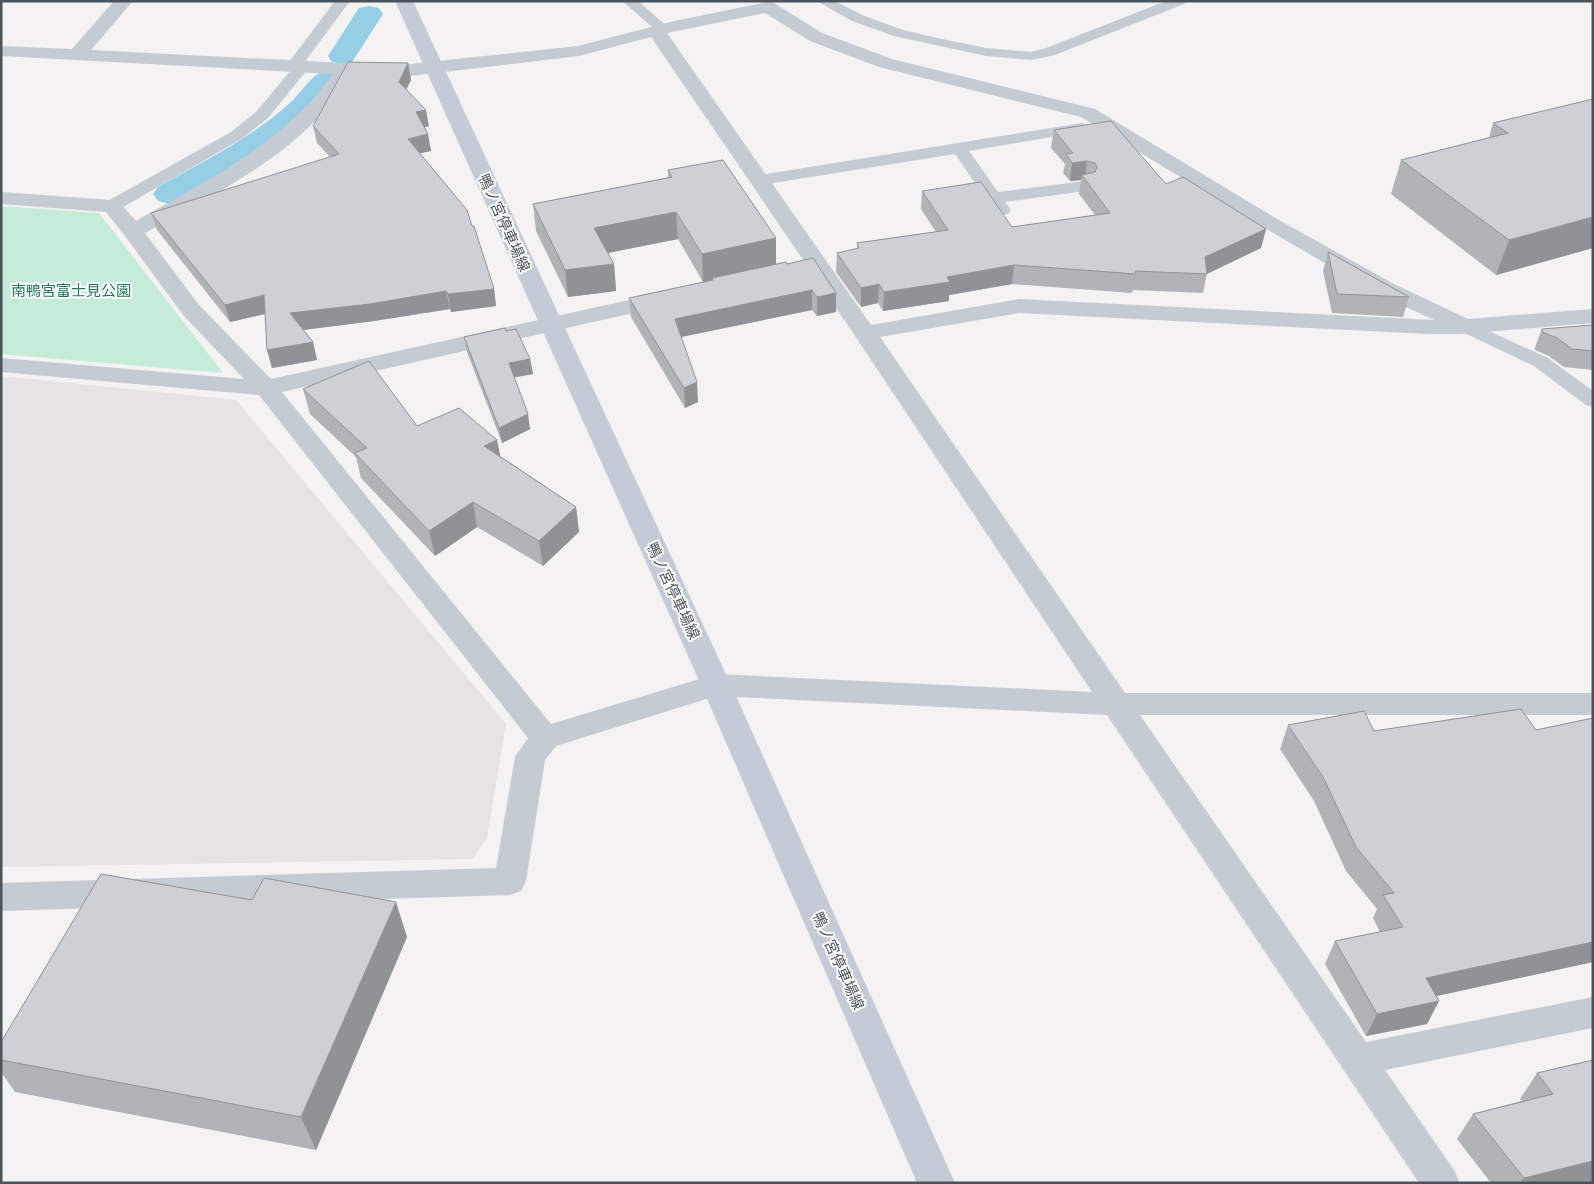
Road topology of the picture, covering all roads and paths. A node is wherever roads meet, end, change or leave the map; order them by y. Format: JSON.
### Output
{"nodes":[{"id":1,"x":124,"y":1,"type":"edge"},
{"id":2,"x":343,"y":1,"type":"edge"},
{"id":3,"x":404,"y":1,"type":"edge"},
{"id":4,"x":629,"y":1,"type":"edge"},
{"id":5,"x":824,"y":1,"type":"edge"},
{"id":6,"x":1179,"y":1,"type":"edge"},
{"id":7,"x":660,"y":30,"type":"junction"},
{"id":8,"x":1,"y":51,"type":"edge"},
{"id":9,"x":77,"y":55,"type":"junction"},
{"id":10,"x":298,"y":66,"type":"junction"},
{"id":11,"x":434,"y":68,"type":"junction"},
{"id":12,"x":346,"y":69,"type":"junction"},
{"id":13,"x":1106,"y":124,"type":"junction"},
{"id":14,"x":959,"y":148,"type":"junction"},
{"id":15,"x":760,"y":180,"type":"junction"},
{"id":16,"x":1085,"y":186,"type":"edge"},
{"id":17,"x":1,"y":198,"type":"edge"},
{"id":18,"x":112,"y":206,"type":"junction"},
{"id":19,"x":133,"y":231,"type":"junction"},
{"id":20,"x":684,"y":295,"type":"edge"},
{"id":21,"x":1593,"y":316,"type":"edge"},
{"id":22,"x":550,"y":325,"type":"junction"},
{"id":23,"x":1465,"y":326,"type":"junction"},
{"id":24,"x":865,"y":333,"type":"junction"},
{"id":25,"x":1,"y":365,"type":"edge"},
{"id":26,"x":266,"y":388,"type":"junction"},
{"id":27,"x":1593,"y":401,"type":"edge"},
{"id":28,"x":716,"y":685,"type":"junction"},
{"id":29,"x":1116,"y":704,"type":"junction"},
{"id":30,"x":1593,"y":704,"type":"edge"},
{"id":31,"x":545,"y":738,"type":"junction"},
{"id":32,"x":1,"y":898,"type":"edge"},
{"id":33,"x":1593,"y":1012,"type":"edge"},
{"id":34,"x":1357,"y":1060,"type":"junction"},
{"id":35,"x":936,"y":1183,"type":"edge"},
{"id":36,"x":1441,"y":1183,"type":"edge"}],
"edges":[{"from":1,"to":9,"type":"street"},
{"from":2,"to":10,"type":"lane"},
{"from":3,"to":11,"type":"main road","name":"鴨ノ宮停車場線"},
{"from":4,"to":7,"type":"lane"},
{"from":5,"to":6,"type":"lane"},
{"from":7,"to":11,"type":"street"},
{"from":7,"to":13,"type":"street"},
{"from":7,"to":15,"type":"street"},
{"from":8,"to":9,"type":"street"},
{"from":9,"to":10,"type":"street"},
{"from":10,"to":12,"type":"street"},
{"from":10,"to":18,"type":"lane"},
{"from":11,"to":12,"type":"street"},
{"from":11,"to":22,"type":"main road","name":"鴨ノ宮停車場線"},
{"from":12,"to":19,"type":"street"},
{"from":13,"to":14,"type":"lane"},
{"from":13,"to":23,"type":"street"},
{"from":14,"to":15,"type":"lane"},
{"from":14,"to":16,"type":"lane"},
{"from":15,"to":24,"type":"street"},
{"from":17,"to":18,"type":"street"},
{"from":18,"to":19,"type":"street"},
{"from":19,"to":26,"type":"street"},
{"from":20,"to":22,"type":"street"},
{"from":21,"to":23,"type":"street"},
{"from":22,"to":26,"type":"street"},
{"from":22,"to":28,"type":"main road","name":"鴨ノ宮停車場線"},
{"from":23,"to":24,"type":"street"},
{"from":23,"to":27,"type":"lane"},
{"from":24,"to":29,"type":"street"},
{"from":25,"to":26,"type":"street"},
{"from":26,"to":31,"type":"street"},
{"from":28,"to":29,"type":"street"},
{"from":28,"to":31,"type":"street"},
{"from":28,"to":35,"type":"main road","name":"鴨ノ宮停車場線"},
{"from":29,"to":30,"type":"street"},
{"from":29,"to":34,"type":"street"},
{"from":31,"to":32,"type":"street"},
{"from":33,"to":34,"type":"street"},
{"from":34,"to":36,"type":"street"}]}
